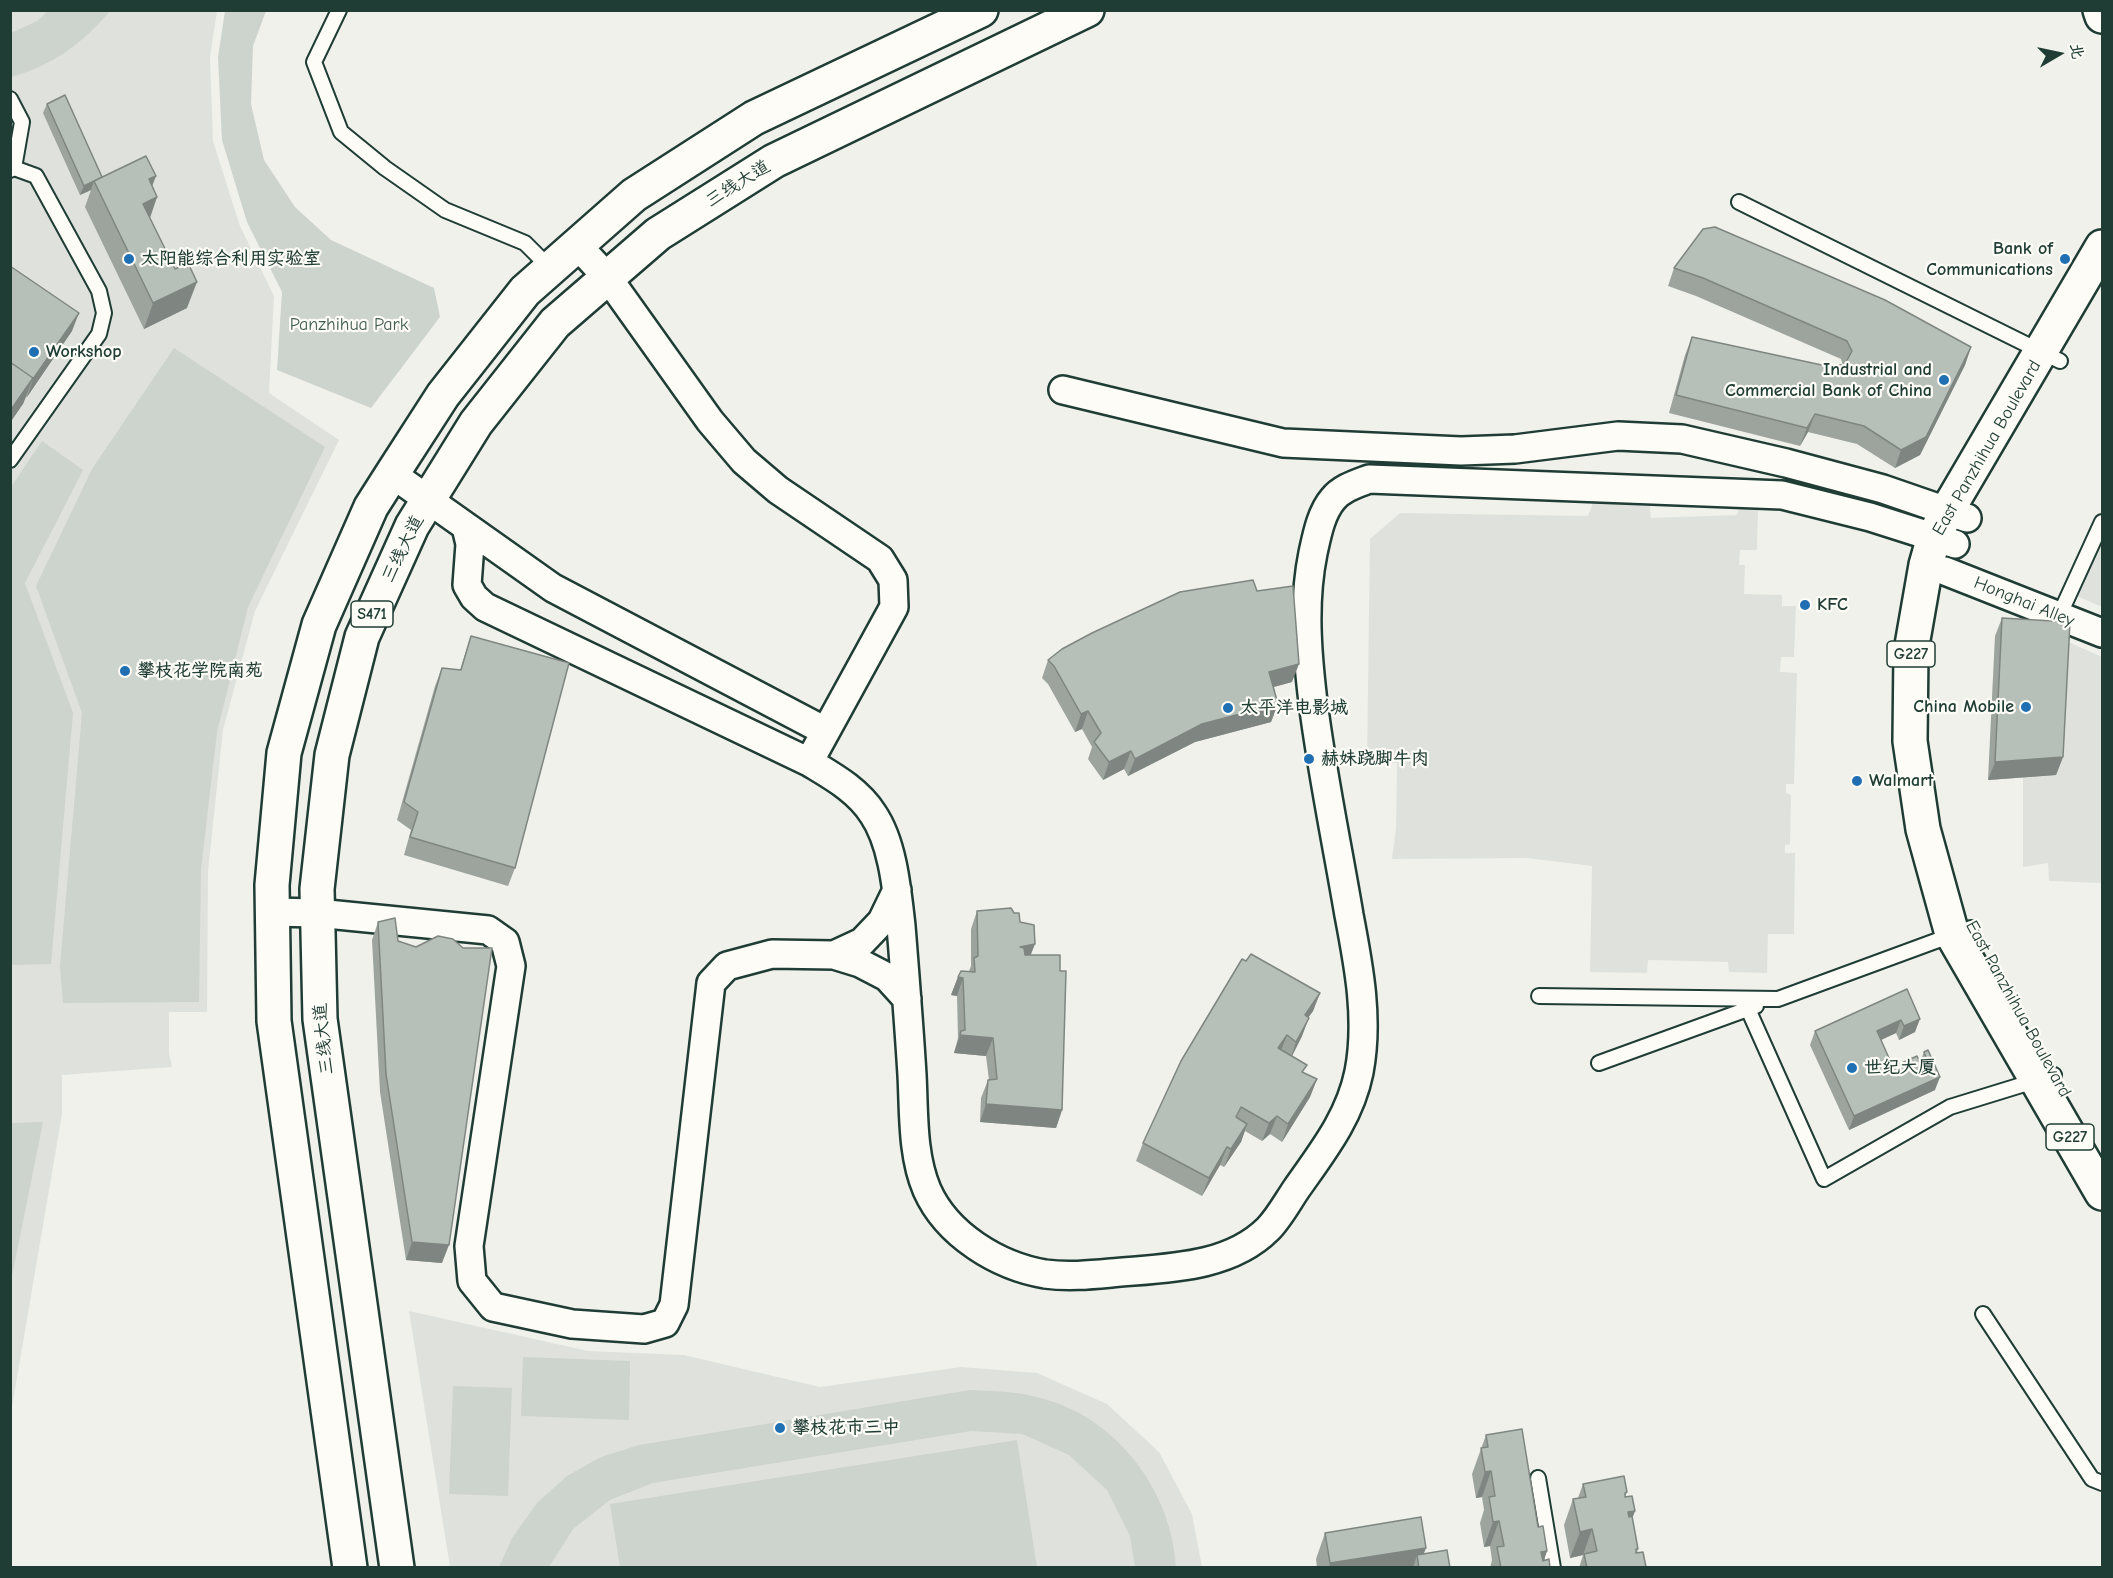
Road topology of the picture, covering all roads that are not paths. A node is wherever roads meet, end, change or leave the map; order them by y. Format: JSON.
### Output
{"nodes":[{"id":1,"x":339,"y":10,"type":"edge"},
{"id":2,"x":981,"y":10,"type":"edge"},
{"id":3,"x":1088,"y":10,"type":"edge"},
{"id":4,"x":2100,"y":10,"type":"edge"},
{"id":5,"x":2103,"y":16,"type":"edge"},
{"id":6,"x":10,"y":99,"type":"edge"},
{"id":7,"x":12,"y":169,"type":"edge"},
{"id":8,"x":1738,"y":202,"type":"dead end"},
{"id":9,"x":577,"y":245,"type":"junction"},
{"id":10,"x":2103,"y":247,"type":"edge"},
{"id":11,"x":550,"y":268,"type":"junction"},
{"id":12,"x":608,"y":278,"type":"junction"},
{"id":13,"x":2103,"y":288,"type":"edge"},
{"id":14,"x":2051,"y":356,"type":"junction"},
{"id":15,"x":1063,"y":390,"type":"dead end"},
{"id":16,"x":10,"y":460,"type":"edge"},
{"id":17,"x":392,"y":474,"type":"junction"},
{"id":18,"x":428,"y":501,"type":"junction"},
{"id":19,"x":2103,"y":522,"type":"edge"},
{"id":20,"x":466,"y":527,"type":"junction"},
{"id":21,"x":1949,"y":536,"type":"junction"},
{"id":22,"x":2059,"y":616,"type":"junction"},
{"id":23,"x":2103,"y":633,"type":"edge"},
{"id":24,"x":825,"y":731,"type":"junction"},
{"id":25,"x":809,"y":762,"type":"junction"},
{"id":26,"x":897,"y":890,"type":"junction"},
{"id":27,"x":272,"y":912,"type":"junction"},
{"id":28,"x":317,"y":913,"type":"junction"},
{"id":29,"x":1961,"y":931,"type":"junction"},
{"id":30,"x":834,"y":955,"type":"junction"},
{"id":31,"x":1539,"y":996,"type":"dead end"},
{"id":32,"x":907,"y":999,"type":"junction"},
{"id":33,"x":1778,"y":999,"type":"junction"},
{"id":34,"x":1748,"y":1009,"type":"junction"},
{"id":35,"x":1599,"y":1063,"type":"dead end"},
{"id":36,"x":2046,"y":1078,"type":"junction"},
{"id":37,"x":2103,"y":1157,"type":"edge"},
{"id":38,"x":2103,"y":1193,"type":"edge"},
{"id":39,"x":1983,"y":1314,"type":"dead end"},
{"id":40,"x":1538,"y":1478,"type":"dead end"},
{"id":41,"x":2103,"y":1483,"type":"edge"},
{"id":42,"x":350,"y":1568,"type":"edge"},
{"id":43,"x":397,"y":1568,"type":"edge"},
{"id":44,"x":1553,"y":1568,"type":"edge"}],
"edges":[{"from":1,"to":11,"type":"lane"},
{"from":2,"to":9,"type":"main road","number":"S471"},
{"from":3,"to":12,"type":"main road","name":"三线大道","number":"S471"},
{"from":4,"to":5,"type":"main road"},
{"from":6,"to":7,"type":"lane"},
{"from":7,"to":16,"type":"lane"},
{"from":8,"to":14,"type":"lane"},
{"from":9,"to":11,"type":"main road","number":"S471"},
{"from":9,"to":12,"type":"street"},
{"from":10,"to":14,"type":"main road","name":"East Panzhihua Boulevard","number":"G227"},
{"from":11,"to":17,"type":"main road","number":"S471"},
{"from":12,"to":18,"type":"main road","name":"三线大道","number":"S471"},
{"from":12,"to":24,"type":"street"},
{"from":13,"to":14,"type":"main road","name":"East Panzhihua Boulevard","number":"G227"},
{"from":14,"to":21,"type":"main road","name":"East Panzhihua Boulevard","number":"G227"},
{"from":15,"to":21,"type":"street"},
{"from":17,"to":18,"type":"street"},
{"from":17,"to":27,"type":"main road","number":"S471"},
{"from":18,"to":20,"type":"street"},
{"from":18,"to":28,"type":"main road","name":"三线大道","number":"S471"},
{"from":19,"to":22,"type":"lane"},
{"from":20,"to":24,"type":"street"},
{"from":20,"to":25,"type":"street"},
{"from":21,"to":22,"type":"street","name":"Honghai Alley"},
{"from":21,"to":29,"type":"main road","name":"East Panzhihua Boulevard","number":"G227"},
{"from":21,"to":32,"type":"street"},
{"from":22,"to":23,"type":"street","name":"Honghai Alley"},
{"from":24,"to":25,"type":"street"},
{"from":25,"to":26,"type":"street"},
{"from":26,"to":30,"type":"street"},
{"from":26,"to":32,"type":"street"},
{"from":27,"to":28,"type":"street"},
{"from":27,"to":42,"type":"main road","number":"S471"},
{"from":28,"to":30,"type":"street"},
{"from":28,"to":43,"type":"main road","name":"三线大道","number":"S471"},
{"from":29,"to":33,"type":"lane"},
{"from":29,"to":36,"type":"main road","name":"East Panzhihua Boulevard","number":"G227"},
{"from":30,"to":32,"type":"street"},
{"from":31,"to":33,"type":"lane"},
{"from":33,"to":34,"type":"lane"},
{"from":34,"to":35,"type":"lane"},
{"from":34,"to":36,"type":"lane"},
{"from":36,"to":37,"type":"main road","name":"East Panzhihua Boulevard","number":"G227"},
{"from":36,"to":38,"type":"main road","name":"East Panzhihua Boulevard","number":"G227"},
{"from":39,"to":41,"type":"lane"},
{"from":40,"to":44,"type":"lane"}]}
